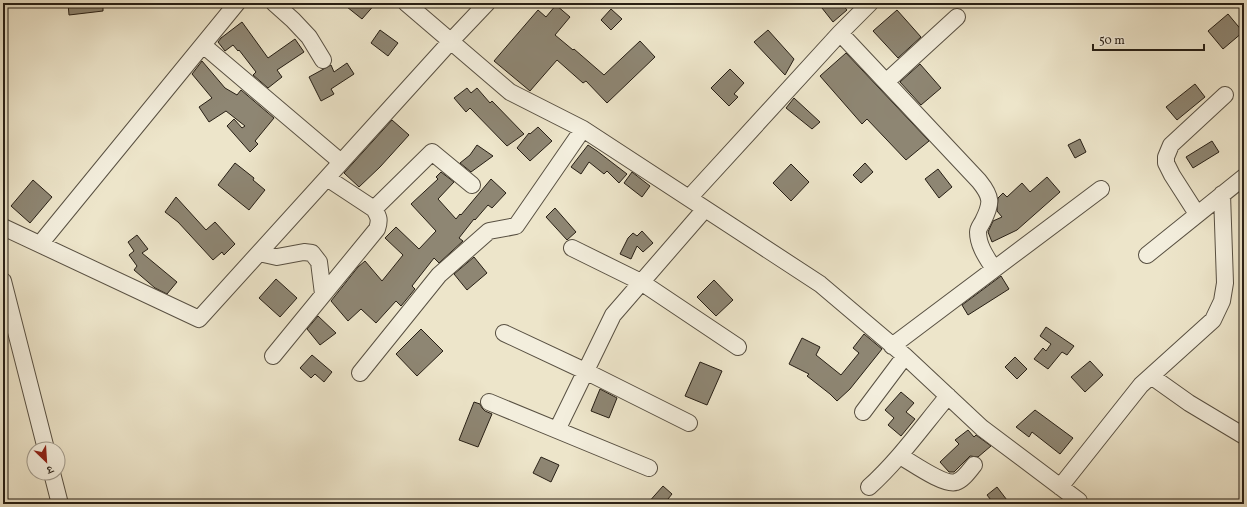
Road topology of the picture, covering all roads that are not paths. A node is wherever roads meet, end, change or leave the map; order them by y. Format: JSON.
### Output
{"nodes":[{"id":1,"x":237,"y":3,"type":"edge"},
{"id":2,"x":274,"y":3,"type":"edge"},
{"id":3,"x":406,"y":3,"type":"edge"},
{"id":4,"x":487,"y":3,"type":"edge"},
{"id":5,"x":870,"y":3,"type":"edge"},
{"id":6,"x":957,"y":17,"type":"dead end"},
{"id":7,"x":840,"y":34,"type":"junction"},
{"id":8,"x":451,"y":41,"type":"junction"},
{"id":9,"x":203,"y":45,"type":"junction"},
{"id":10,"x":323,"y":60,"type":"dead end"},
{"id":11,"x":886,"y":82,"type":"junction"},
{"id":12,"x":1225,"y":95,"type":"dead end"},
{"id":13,"x":583,"y":129,"type":"junction"},
{"id":14,"x":341,"y":162,"type":"junction"},
{"id":15,"x":1244,"y":176,"type":"edge"},
{"id":16,"x":327,"y":178,"type":"junction"},
{"id":17,"x":472,"y":185,"type":"dead end"},
{"id":18,"x":1101,"y":189,"type":"dead end"},
{"id":19,"x":1222,"y":194,"type":"junction"},
{"id":20,"x":689,"y":198,"type":"junction"},
{"id":21,"x":374,"y":209,"type":"junction"},
{"id":22,"x":705,"y":209,"type":"junction"},
{"id":23,"x":1197,"y":214,"type":"junction"},
{"id":24,"x":3,"y":227,"type":"edge"},
{"id":25,"x":40,"y":244,"type":"junction"},
{"id":26,"x":572,"y":248,"type":"dead end"},
{"id":27,"x":259,"y":253,"type":"junction"},
{"id":28,"x":1147,"y":255,"type":"dead end"},
{"id":29,"x":994,"y":269,"type":"junction"},
{"id":30,"x":3,"y":281,"type":"edge"},
{"id":31,"x":641,"y":282,"type":"junction"},
{"id":32,"x":323,"y":294,"type":"junction"},
{"id":33,"x":9,"y":331,"type":"edge"},
{"id":34,"x":504,"y":333,"type":"dead end"},
{"id":35,"x":892,"y":346,"type":"junction"},
{"id":36,"x":738,"y":347,"type":"dead end"},
{"id":37,"x":273,"y":356,"type":"dead end"},
{"id":38,"x":905,"y":356,"type":"junction"},
{"id":39,"x":585,"y":371,"type":"junction"},
{"id":40,"x":360,"y":372,"type":"dead end"},
{"id":41,"x":1151,"y":376,"type":"junction"},
{"id":42,"x":948,"y":396,"type":"junction"},
{"id":43,"x":489,"y":402,"type":"dead end"},
{"id":44,"x":863,"y":412,"type":"dead end"},
{"id":45,"x":689,"y":424,"type":"dead end"},
{"id":46,"x":557,"y":430,"type":"junction"},
{"id":47,"x":1244,"y":436,"type":"edge"},
{"id":48,"x":43,"y":441,"type":"edge"},
{"id":49,"x":900,"y":456,"type":"junction"},
{"id":50,"x":974,"y":465,"type":"dead end"},
{"id":51,"x":649,"y":468,"type":"dead end"},
{"id":52,"x":54,"y":481,"type":"edge"},
{"id":53,"x":869,"y":487,"type":"dead end"},
{"id":54,"x":1060,"y":487,"type":"junction"},
{"id":55,"x":1079,"y":501,"type":"dead end"},
{"id":56,"x":60,"y":504,"type":"edge"}],
"edges":[{"from":1,"to":9,"type":"street"},
{"from":2,"to":10,"type":"street"},
{"from":3,"to":8,"type":"street"},
{"from":4,"to":8,"type":"street"},
{"from":5,"to":7,"type":"street"},
{"from":6,"to":11,"type":"street"},
{"from":7,"to":11,"type":"street"},
{"from":7,"to":20,"type":"street"},
{"from":8,"to":13,"type":"street"},
{"from":8,"to":14,"type":"street"},
{"from":9,"to":14,"type":"street"},
{"from":9,"to":25,"type":"street"},
{"from":11,"to":29,"type":"street"},
{"from":12,"to":23,"type":"street"},
{"from":13,"to":20,"type":"street"},
{"from":13,"to":40,"type":"street"},
{"from":14,"to":16,"type":"street"},
{"from":15,"to":19,"type":"street"},
{"from":16,"to":21,"type":"street"},
{"from":16,"to":27,"type":"street"},
{"from":17,"to":21,"type":"street"},
{"from":18,"to":29,"type":"street"},
{"from":19,"to":23,"type":"street"},
{"from":19,"to":41,"type":"street"},
{"from":20,"to":22,"type":"street"},
{"from":21,"to":32,"type":"street"},
{"from":22,"to":31,"type":"street"},
{"from":22,"to":35,"type":"street"},
{"from":23,"to":28,"type":"street"},
{"from":24,"to":25,"type":"street"},
{"from":25,"to":27,"type":"street"},
{"from":26,"to":31,"type":"street"},
{"from":27,"to":32,"type":"street"},
{"from":29,"to":35,"type":"street"},
{"from":30,"to":33,"type":"street"},
{"from":31,"to":36,"type":"street"},
{"from":31,"to":39,"type":"street"},
{"from":32,"to":37,"type":"street"},
{"from":33,"to":48,"type":"street"},
{"from":34,"to":39,"type":"street"},
{"from":35,"to":38,"type":"street"},
{"from":38,"to":42,"type":"street"},
{"from":38,"to":44,"type":"street"},
{"from":39,"to":45,"type":"street"},
{"from":39,"to":46,"type":"street"},
{"from":41,"to":47,"type":"street"},
{"from":41,"to":54,"type":"street"},
{"from":42,"to":49,"type":"street"},
{"from":42,"to":54,"type":"street"},
{"from":43,"to":46,"type":"street"},
{"from":46,"to":51,"type":"street"},
{"from":49,"to":50,"type":"street"},
{"from":49,"to":53,"type":"street"},
{"from":52,"to":56,"type":"street"},
{"from":54,"to":55,"type":"street"}]}
